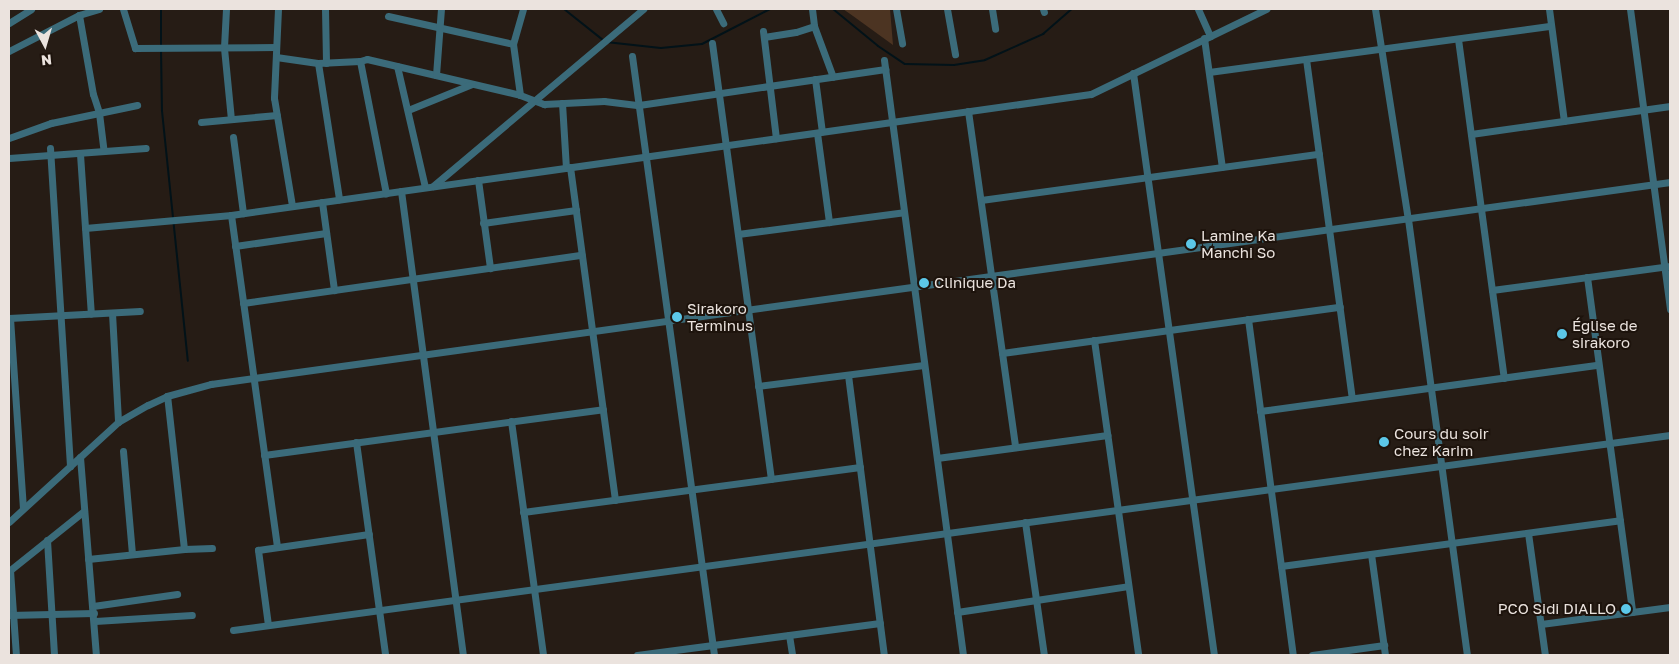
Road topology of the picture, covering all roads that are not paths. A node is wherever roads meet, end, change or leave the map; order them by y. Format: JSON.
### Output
{"nodes":[{"id":1,"x":31,"y":9,"type":"edge"},
{"id":2,"x":99,"y":9,"type":"edge"},
{"id":3,"x":123,"y":9,"type":"edge"},
{"id":4,"x":226,"y":9,"type":"edge"},
{"id":5,"x":278,"y":9,"type":"edge"},
{"id":6,"x":325,"y":9,"type":"edge"},
{"id":7,"x":441,"y":9,"type":"edge"},
{"id":8,"x":523,"y":9,"type":"edge"},
{"id":9,"x":643,"y":9,"type":"edge"},
{"id":10,"x":716,"y":9,"type":"edge"},
{"id":11,"x":812,"y":9,"type":"edge"},
{"id":12,"x":896,"y":9,"type":"edge"},
{"id":13,"x":947,"y":9,"type":"edge"},
{"id":14,"x":992,"y":9,"type":"edge"},
{"id":15,"x":1198,"y":9,"type":"edge"},
{"id":16,"x":1266,"y":9,"type":"edge"},
{"id":17,"x":1375,"y":9,"type":"edge"},
{"id":18,"x":1549,"y":9,"type":"edge"},
{"id":19,"x":1630,"y":9,"type":"edge"},
{"id":20,"x":1257,"y":11,"type":"edge"},
{"id":21,"x":79,"y":15,"type":"junction"},
{"id":22,"x":388,"y":16,"type":"dead end"},
{"id":23,"x":9,"y":21,"type":"edge"},
{"id":24,"x":723,"y":23,"type":"dead end"},
{"id":25,"x":814,"y":26,"type":"junction"},
{"id":26,"x":1551,"y":26,"type":"junction"},
{"id":27,"x":440,"y":28,"type":"junction"},
{"id":28,"x":995,"y":29,"type":"dead end"},
{"id":29,"x":1207,"y":37,"type":"junction"},
{"id":30,"x":1458,"y":39,"type":"junction"},
{"id":31,"x":712,"y":43,"type":"dead end"},
{"id":32,"x":902,"y":43,"type":"dead end"},
{"id":33,"x":514,"y":44,"type":"junction"},
{"id":34,"x":276,"y":47,"type":"junction"},
{"id":35,"x":224,"y":48,"type":"junction"},
{"id":36,"x":1382,"y":49,"type":"junction"},
{"id":37,"x":9,"y":51,"type":"edge"},
{"id":38,"x":955,"y":54,"type":"dead end"},
{"id":39,"x":632,"y":56,"type":"dead end"},
{"id":40,"x":276,"y":57,"type":"junction"},
{"id":41,"x":1306,"y":59,"type":"junction"},
{"id":42,"x":884,"y":60,"type":"dead end"},
{"id":43,"x":360,"y":61,"type":"junction"},
{"id":44,"x":322,"y":63,"type":"junction"},
{"id":45,"x":397,"y":66,"type":"junction"},
{"id":46,"x":885,"y":69,"type":"junction"},
{"id":47,"x":1209,"y":72,"type":"junction"},
{"id":48,"x":1133,"y":73,"type":"junction"},
{"id":49,"x":436,"y":75,"type":"junction"},
{"id":50,"x":833,"y":77,"type":"junction"},
{"id":51,"x":814,"y":79,"type":"junction"},
{"id":52,"x":473,"y":84,"type":"junction"},
{"id":53,"x":771,"y":86,"type":"junction"},
{"id":54,"x":719,"y":94,"type":"junction"},
{"id":55,"x":520,"y":95,"type":"junction"},
{"id":56,"x":535,"y":102,"type":"junction"},
{"id":57,"x":562,"y":103,"type":"junction"},
{"id":58,"x":137,"y":105,"type":"dead end"},
{"id":59,"x":639,"y":105,"type":"junction"},
{"id":60,"x":1670,"y":106,"type":"edge"},
{"id":61,"x":408,"y":110,"type":"junction"},
{"id":62,"x":1643,"y":110,"type":"junction"},
{"id":63,"x":99,"y":112,"type":"junction"},
{"id":64,"x":968,"y":112,"type":"junction"},
{"id":65,"x":277,"y":115,"type":"junction"},
{"id":66,"x":231,"y":119,"type":"junction"},
{"id":67,"x":1564,"y":121,"type":"junction"},
{"id":68,"x":201,"y":122,"type":"dead end"},
{"id":69,"x":892,"y":122,"type":"junction"},
{"id":70,"x":820,"y":132,"type":"junction"},
{"id":71,"x":1471,"y":134,"type":"junction"},
{"id":72,"x":233,"y":137,"type":"dead end"},
{"id":73,"x":9,"y":138,"type":"edge"},
{"id":74,"x":776,"y":138,"type":"junction"},
{"id":75,"x":726,"y":145,"type":"junction"},
{"id":76,"x":50,"y":148,"type":"dead end"},
{"id":77,"x":146,"y":148,"type":"dead end"},
{"id":78,"x":104,"y":151,"type":"junction"},
{"id":79,"x":80,"y":154,"type":"junction"},
{"id":80,"x":1319,"y":154,"type":"junction"},
{"id":81,"x":646,"y":156,"type":"junction"},
{"id":82,"x":51,"y":157,"type":"junction"},
{"id":83,"x":9,"y":158,"type":"edge"},
{"id":84,"x":568,"y":167,"type":"junction"},
{"id":85,"x":1222,"y":167,"type":"junction"},
{"id":86,"x":1148,"y":178,"type":"junction"},
{"id":87,"x":478,"y":180,"type":"junction"},
{"id":88,"x":1670,"y":182,"type":"edge"},
{"id":89,"x":1654,"y":185,"type":"junction"},
{"id":90,"x":429,"y":187,"type":"junction"},
{"id":91,"x":401,"y":191,"type":"junction"},
{"id":92,"x":386,"y":193,"type":"junction"},
{"id":93,"x":339,"y":199,"type":"junction"},
{"id":94,"x":981,"y":200,"type":"junction"},
{"id":95,"x":322,"y":202,"type":"junction"},
{"id":96,"x":292,"y":206,"type":"junction"},
{"id":97,"x":1481,"y":209,"type":"junction"},
{"id":98,"x":576,"y":210,"type":"junction"},
{"id":99,"x":904,"y":212,"type":"junction"},
{"id":100,"x":243,"y":213,"type":"junction"},
{"id":101,"x":230,"y":214,"type":"junction"},
{"id":102,"x":1408,"y":219,"type":"junction"},
{"id":103,"x":829,"y":222,"type":"junction"},
{"id":104,"x":484,"y":223,"type":"junction"},
{"id":105,"x":85,"y":228,"type":"junction"},
{"id":106,"x":1329,"y":229,"type":"junction"},
{"id":107,"x":326,"y":233,"type":"junction"},
{"id":108,"x":738,"y":234,"type":"junction"},
{"id":109,"x":235,"y":246,"type":"junction"},
{"id":110,"x":1158,"y":253,"type":"junction"},
{"id":111,"x":582,"y":255,"type":"junction"},
{"id":112,"x":1667,"y":266,"type":"edge"},
{"id":113,"x":490,"y":268,"type":"junction"},
{"id":114,"x":991,"y":276,"type":"junction"},
{"id":115,"x":1586,"y":277,"type":"junction"},
{"id":116,"x":413,"y":279,"type":"junction"},
{"id":117,"x":914,"y":287,"type":"junction"},
{"id":118,"x":334,"y":290,"type":"junction"},
{"id":119,"x":1492,"y":290,"type":"junction"},
{"id":120,"x":243,"y":303,"type":"junction"},
{"id":121,"x":1340,"y":307,"type":"junction"},
{"id":122,"x":1670,"y":309,"type":"edge"},
{"id":123,"x":748,"y":310,"type":"junction"},
{"id":124,"x":140,"y":311,"type":"dead end"},
{"id":125,"x":112,"y":313,"type":"junction"},
{"id":126,"x":91,"y":314,"type":"junction"},
{"id":127,"x":61,"y":316,"type":"junction"},
{"id":128,"x":9,"y":318,"type":"edge"},
{"id":129,"x":1248,"y":319,"type":"junction"},
{"id":130,"x":668,"y":320,"type":"junction"},
{"id":131,"x":1169,"y":330,"type":"junction"},
{"id":132,"x":592,"y":331,"type":"junction"},
{"id":133,"x":1094,"y":340,"type":"junction"},
{"id":134,"x":1002,"y":353,"type":"junction"},
{"id":135,"x":423,"y":354,"type":"junction"},
{"id":136,"x":924,"y":365,"type":"junction"},
{"id":137,"x":1598,"y":365,"type":"junction"},
{"id":138,"x":848,"y":375,"type":"junction"},
{"id":139,"x":253,"y":378,"type":"junction"},
{"id":140,"x":1504,"y":378,"type":"junction"},
{"id":141,"x":758,"y":386,"type":"junction"},
{"id":142,"x":1431,"y":388,"type":"junction"},
{"id":143,"x":167,"y":396,"type":"junction"},
{"id":144,"x":1352,"y":398,"type":"junction"},
{"id":145,"x":603,"y":409,"type":"junction"},
{"id":146,"x":1260,"y":411,"type":"junction"},
{"id":147,"x":511,"y":421,"type":"junction"},
{"id":148,"x":118,"y":422,"type":"junction"},
{"id":149,"x":433,"y":432,"type":"junction"},
{"id":150,"x":1107,"y":435,"type":"junction"},
{"id":151,"x":1670,"y":435,"type":"edge"},
{"id":152,"x":356,"y":442,"type":"junction"},
{"id":153,"x":1609,"y":443,"type":"junction"},
{"id":154,"x":1015,"y":447,"type":"junction"},
{"id":155,"x":124,"y":451,"type":"dead end"},
{"id":156,"x":264,"y":454,"type":"junction"},
{"id":157,"x":80,"y":457,"type":"junction"},
{"id":158,"x":937,"y":458,"type":"junction"},
{"id":159,"x":70,"y":466,"type":"junction"},
{"id":160,"x":1441,"y":466,"type":"junction"},
{"id":161,"x":860,"y":467,"type":"junction"},
{"id":162,"x":770,"y":479,"type":"junction"},
{"id":163,"x":1271,"y":489,"type":"junction"},
{"id":164,"x":692,"y":490,"type":"junction"},
{"id":165,"x":615,"y":500,"type":"junction"},
{"id":166,"x":1192,"y":500,"type":"junction"},
{"id":167,"x":24,"y":508,"type":"junction"},
{"id":168,"x":1118,"y":510,"type":"junction"},
{"id":169,"x":84,"y":511,"type":"junction"},
{"id":170,"x":523,"y":512,"type":"junction"},
{"id":171,"x":1620,"y":520,"type":"junction"},
{"id":172,"x":9,"y":522,"type":"edge"},
{"id":173,"x":1025,"y":522,"type":"junction"},
{"id":174,"x":947,"y":533,"type":"junction"},
{"id":175,"x":1528,"y":533,"type":"junction"},
{"id":176,"x":369,"y":534,"type":"junction"},
{"id":177,"x":47,"y":540,"type":"junction"},
{"id":178,"x":870,"y":543,"type":"junction"},
{"id":179,"x":1452,"y":543,"type":"junction"},
{"id":180,"x":212,"y":548,"type":"dead end"},
{"id":181,"x":277,"y":548,"type":"junction"},
{"id":182,"x":184,"y":549,"type":"junction"},
{"id":183,"x":132,"y":553,"type":"junction"},
{"id":184,"x":1371,"y":554,"type":"junction"},
{"id":185,"x":88,"y":558,"type":"junction"},
{"id":186,"x":702,"y":566,"type":"junction"},
{"id":187,"x":1281,"y":566,"type":"junction"},
{"id":188,"x":9,"y":570,"type":"edge"},
{"id":189,"x":1128,"y":586,"type":"junction"},
{"id":190,"x":534,"y":589,"type":"junction"},
{"id":191,"x":177,"y":594,"type":"dead end"},
{"id":192,"x":456,"y":600,"type":"junction"},
{"id":193,"x":1036,"y":600,"type":"junction"},
{"id":194,"x":1670,"y":607,"type":"edge"},
{"id":195,"x":93,"y":609,"type":"junction"},
{"id":196,"x":379,"y":610,"type":"junction"},
{"id":197,"x":957,"y":612,"type":"junction"},
{"id":198,"x":1632,"y":612,"type":"junction"},
{"id":199,"x":51,"y":614,"type":"junction"},
{"id":200,"x":11,"y":615,"type":"edge"},
{"id":201,"x":192,"y":615,"type":"dead end"},
{"id":202,"x":95,"y":621,"type":"junction"},
{"id":203,"x":880,"y":623,"type":"junction"},
{"id":204,"x":1541,"y":624,"type":"junction"},
{"id":205,"x":268,"y":625,"type":"junction"},
{"id":206,"x":233,"y":630,"type":"dead end"},
{"id":207,"x":789,"y":635,"type":"junction"},
{"id":208,"x":713,"y":645,"type":"junction"},
{"id":209,"x":1384,"y":646,"type":"junction"},
{"id":210,"x":16,"y":655,"type":"edge"},
{"id":211,"x":54,"y":655,"type":"edge"},
{"id":212,"x":96,"y":655,"type":"edge"},
{"id":213,"x":385,"y":655,"type":"edge"},
{"id":214,"x":463,"y":655,"type":"edge"},
{"id":215,"x":543,"y":655,"type":"edge"},
{"id":216,"x":637,"y":655,"type":"edge"},
{"id":217,"x":714,"y":655,"type":"edge"},
{"id":218,"x":792,"y":655,"type":"edge"},
{"id":219,"x":884,"y":655,"type":"edge"},
{"id":220,"x":963,"y":655,"type":"edge"},
{"id":221,"x":1044,"y":655,"type":"edge"},
{"id":222,"x":1138,"y":655,"type":"edge"},
{"id":223,"x":1214,"y":655,"type":"edge"},
{"id":224,"x":1293,"y":655,"type":"edge"},
{"id":225,"x":1312,"y":655,"type":"edge"},
{"id":226,"x":1385,"y":655,"type":"edge"},
{"id":227,"x":1467,"y":655,"type":"edge"},
{"id":228,"x":1545,"y":655,"type":"edge"}],
"edges":[{"from":1,"to":23,"type":"street"},
{"from":2,"to":21,"type":"street"},
{"from":3,"to":35,"type":"street"},
{"from":4,"to":35,"type":"street"},
{"from":5,"to":34,"type":"street"},
{"from":6,"to":44,"type":"street"},
{"from":7,"to":27,"type":"street"},
{"from":8,"to":33,"type":"street"},
{"from":9,"to":56,"type":"street"},
{"from":10,"to":24,"type":"street"},
{"from":11,"to":25,"type":"street"},
{"from":12,"to":32,"type":"street"},
{"from":13,"to":38,"type":"street"},
{"from":14,"to":28,"type":"street"},
{"from":15,"to":29,"type":"street"},
{"from":16,"to":20,"type":"street"},
{"from":17,"to":36,"type":"street"},
{"from":18,"to":26,"type":"street"},
{"from":19,"to":62,"type":"street"},
{"from":20,"to":29,"type":"street"},
{"from":21,"to":37,"type":"street"},
{"from":21,"to":63,"type":"street"},
{"from":22,"to":27,"type":"street"},
{"from":25,"to":50,"type":"street"},
{"from":25,"to":53,"type":"street"},
{"from":26,"to":30,"type":"street"},
{"from":26,"to":67,"type":"street"},
{"from":27,"to":33,"type":"street"},
{"from":27,"to":49,"type":"street"},
{"from":29,"to":47,"type":"street"},
{"from":29,"to":48,"type":"street"},
{"from":30,"to":36,"type":"street"},
{"from":30,"to":71,"type":"street"},
{"from":31,"to":54,"type":"street"},
{"from":33,"to":55,"type":"street"},
{"from":34,"to":35,"type":"street"},
{"from":34,"to":40,"type":"street"},
{"from":35,"to":66,"type":"street"},
{"from":36,"to":41,"type":"street"},
{"from":36,"to":102,"type":"street"},
{"from":39,"to":59,"type":"street"},
{"from":40,"to":44,"type":"street"},
{"from":40,"to":65,"type":"street"},
{"from":41,"to":47,"type":"street"},
{"from":41,"to":80,"type":"street"},
{"from":42,"to":46,"type":"street"},
{"from":43,"to":44,"type":"street"},
{"from":43,"to":45,"type":"street"},
{"from":43,"to":92,"type":"street"},
{"from":44,"to":93,"type":"street"},
{"from":45,"to":49,"type":"street"},
{"from":45,"to":61,"type":"street"},
{"from":46,"to":50,"type":"street"},
{"from":46,"to":69,"type":"street"},
{"from":47,"to":85,"type":"street"},
{"from":48,"to":64,"type":"street"},
{"from":48,"to":86,"type":"street"},
{"from":49,"to":52,"type":"street"},
{"from":50,"to":51,"type":"street"},
{"from":51,"to":53,"type":"street"},
{"from":51,"to":70,"type":"street"},
{"from":52,"to":55,"type":"street"},
{"from":52,"to":61,"type":"street"},
{"from":53,"to":54,"type":"street"},
{"from":53,"to":74,"type":"street"},
{"from":54,"to":59,"type":"street"},
{"from":54,"to":75,"type":"street"},
{"from":55,"to":56,"type":"street"},
{"from":56,"to":57,"type":"street"},
{"from":56,"to":90,"type":"street"},
{"from":57,"to":59,"type":"street"},
{"from":57,"to":84,"type":"street"},
{"from":58,"to":63,"type":"street"},
{"from":59,"to":81,"type":"street"},
{"from":60,"to":62,"type":"street"},
{"from":61,"to":90,"type":"street"},
{"from":62,"to":67,"type":"street"},
{"from":62,"to":89,"type":"street"},
{"from":63,"to":73,"type":"street"},
{"from":63,"to":78,"type":"street"},
{"from":64,"to":69,"type":"street"},
{"from":64,"to":94,"type":"street"},
{"from":65,"to":66,"type":"street"},
{"from":65,"to":96,"type":"street"},
{"from":66,"to":68,"type":"street"},
{"from":67,"to":71,"type":"street"},
{"from":69,"to":70,"type":"street"},
{"from":69,"to":99,"type":"street"},
{"from":70,"to":74,"type":"street"},
{"from":70,"to":103,"type":"street"},
{"from":71,"to":97,"type":"street"},
{"from":72,"to":100,"type":"street"},
{"from":74,"to":75,"type":"street"},
{"from":75,"to":81,"type":"street"},
{"from":75,"to":108,"type":"street"},
{"from":76,"to":82,"type":"street"},
{"from":77,"to":78,"type":"street"},
{"from":78,"to":79,"type":"street"},
{"from":79,"to":82,"type":"street"},
{"from":79,"to":105,"type":"street"},
{"from":80,"to":85,"type":"street"},
{"from":80,"to":106,"type":"street"},
{"from":81,"to":84,"type":"street"},
{"from":81,"to":130,"type":"street"},
{"from":82,"to":83,"type":"street"},
{"from":82,"to":127,"type":"street"},
{"from":84,"to":87,"type":"street"},
{"from":84,"to":98,"type":"street"},
{"from":85,"to":86,"type":"street"},
{"from":86,"to":94,"type":"street"},
{"from":86,"to":110,"type":"street"},
{"from":87,"to":90,"type":"street"},
{"from":87,"to":104,"type":"street"},
{"from":88,"to":89,"type":"street"},
{"from":89,"to":97,"type":"street"},
{"from":89,"to":112,"type":"street"},
{"from":90,"to":91,"type":"street"},
{"from":91,"to":92,"type":"street"},
{"from":91,"to":116,"type":"street"},
{"from":92,"to":93,"type":"street"},
{"from":93,"to":95,"type":"street"},
{"from":94,"to":114,"type":"street"},
{"from":95,"to":96,"type":"street"},
{"from":95,"to":107,"type":"street"},
{"from":96,"to":100,"type":"street"},
{"from":97,"to":102,"type":"street"},
{"from":97,"to":119,"type":"street"},
{"from":98,"to":104,"type":"street"},
{"from":98,"to":111,"type":"street"},
{"from":99,"to":103,"type":"street"},
{"from":99,"to":117,"type":"street"},
{"from":100,"to":101,"type":"street"},
{"from":101,"to":105,"type":"street"},
{"from":101,"to":109,"type":"street"},
{"from":102,"to":106,"type":"street"},
{"from":102,"to":142,"type":"street"},
{"from":103,"to":108,"type":"street"},
{"from":104,"to":113,"type":"street"},
{"from":105,"to":126,"type":"street"},
{"from":106,"to":110,"type":"street"},
{"from":106,"to":121,"type":"street"},
{"from":107,"to":109,"type":"street"},
{"from":107,"to":118,"type":"street"},
{"from":108,"to":123,"type":"street"},
{"from":109,"to":120,"type":"street"},
{"from":110,"to":114,"type":"street"},
{"from":110,"to":131,"type":"street"},
{"from":111,"to":113,"type":"street"},
{"from":111,"to":132,"type":"street"},
{"from":112,"to":115,"type":"street"},
{"from":112,"to":122,"type":"street"},
{"from":113,"to":116,"type":"street"},
{"from":114,"to":117,"type":"street"},
{"from":114,"to":134,"type":"street"},
{"from":115,"to":119,"type":"street"},
{"from":115,"to":137,"type":"street"},
{"from":116,"to":118,"type":"street"},
{"from":116,"to":135,"type":"street"},
{"from":117,"to":123,"type":"street"},
{"from":117,"to":136,"type":"street"},
{"from":118,"to":120,"type":"street"},
{"from":119,"to":140,"type":"street"},
{"from":120,"to":139,"type":"street"},
{"from":121,"to":129,"type":"street"},
{"from":121,"to":144,"type":"street"},
{"from":123,"to":130,"type":"street"},
{"from":123,"to":141,"type":"street"},
{"from":124,"to":125,"type":"street"},
{"from":125,"to":126,"type":"street"},
{"from":125,"to":148,"type":"street"},
{"from":126,"to":127,"type":"street"},
{"from":127,"to":128,"type":"street"},
{"from":127,"to":159,"type":"street"},
{"from":128,"to":167,"type":"street"},
{"from":129,"to":131,"type":"street"},
{"from":129,"to":146,"type":"street"},
{"from":130,"to":132,"type":"street"},
{"from":130,"to":164,"type":"street"},
{"from":131,"to":133,"type":"street"},
{"from":131,"to":166,"type":"street"},
{"from":132,"to":135,"type":"street"},
{"from":132,"to":145,"type":"street"},
{"from":133,"to":134,"type":"street"},
{"from":133,"to":150,"type":"street"},
{"from":134,"to":154,"type":"street"},
{"from":135,"to":139,"type":"street"},
{"from":135,"to":149,"type":"street"},
{"from":136,"to":138,"type":"street"},
{"from":136,"to":158,"type":"street"},
{"from":137,"to":140,"type":"street"},
{"from":137,"to":153,"type":"street"},
{"from":138,"to":141,"type":"street"},
{"from":138,"to":161,"type":"street"},
{"from":139,"to":143,"type":"street"},
{"from":139,"to":156,"type":"street"},
{"from":140,"to":142,"type":"street"},
{"from":141,"to":162,"type":"street"},
{"from":142,"to":144,"type":"street"},
{"from":142,"to":160,"type":"street"},
{"from":143,"to":148,"type":"street"},
{"from":143,"to":182,"type":"street"},
{"from":144,"to":146,"type":"street"},
{"from":145,"to":147,"type":"street"},
{"from":145,"to":165,"type":"street"},
{"from":146,"to":163,"type":"street"},
{"from":147,"to":149,"type":"street"},
{"from":147,"to":170,"type":"street"},
{"from":148,"to":157,"type":"street"},
{"from":149,"to":152,"type":"street"},
{"from":149,"to":192,"type":"street"},
{"from":150,"to":154,"type":"street"},
{"from":150,"to":168,"type":"street"},
{"from":151,"to":153,"type":"street"},
{"from":152,"to":156,"type":"street"},
{"from":152,"to":176,"type":"street"},
{"from":153,"to":160,"type":"street"},
{"from":153,"to":171,"type":"street"},
{"from":154,"to":158,"type":"street"},
{"from":155,"to":183,"type":"street"},
{"from":156,"to":181,"type":"street"},
{"from":157,"to":159,"type":"street"},
{"from":157,"to":169,"type":"street"},
{"from":158,"to":174,"type":"street"},
{"from":159,"to":167,"type":"street"},
{"from":160,"to":163,"type":"street"},
{"from":160,"to":179,"type":"street"},
{"from":161,"to":162,"type":"street"},
{"from":161,"to":178,"type":"street"},
{"from":162,"to":164,"type":"street"},
{"from":163,"to":166,"type":"street"},
{"from":163,"to":187,"type":"street"},
{"from":164,"to":165,"type":"street"},
{"from":164,"to":186,"type":"street"},
{"from":165,"to":170,"type":"street"},
{"from":166,"to":168,"type":"street"},
{"from":166,"to":223,"type":"street"},
{"from":167,"to":172,"type":"street"},
{"from":168,"to":173,"type":"street"},
{"from":168,"to":189,"type":"street"},
{"from":169,"to":177,"type":"street"},
{"from":169,"to":185,"type":"street"},
{"from":170,"to":190,"type":"street"},
{"from":171,"to":175,"type":"street"},
{"from":171,"to":198,"type":"street"},
{"from":173,"to":174,"type":"street"},
{"from":173,"to":193,"type":"street"},
{"from":174,"to":178,"type":"street"},
{"from":174,"to":197,"type":"street"},
{"from":175,"to":179,"type":"street"},
{"from":175,"to":204,"type":"street"},
{"from":176,"to":181,"type":"street"},
{"from":176,"to":196,"type":"street"},
{"from":177,"to":188,"type":"street"},
{"from":177,"to":199,"type":"street"},
{"from":178,"to":186,"type":"street"},
{"from":178,"to":203,"type":"street"},
{"from":179,"to":184,"type":"street"},
{"from":179,"to":227,"type":"street"},
{"from":180,"to":182,"type":"street"},
{"from":181,"to":205,"type":"street"},
{"from":182,"to":183,"type":"street"},
{"from":183,"to":185,"type":"street"},
{"from":184,"to":187,"type":"street"},
{"from":184,"to":209,"type":"street"},
{"from":185,"to":195,"type":"street"},
{"from":186,"to":190,"type":"street"},
{"from":186,"to":208,"type":"street"},
{"from":187,"to":224,"type":"street"},
{"from":188,"to":200,"type":"street"},
{"from":189,"to":193,"type":"street"},
{"from":189,"to":222,"type":"street"},
{"from":190,"to":192,"type":"street"},
{"from":190,"to":215,"type":"street"},
{"from":191,"to":195,"type":"street"},
{"from":192,"to":196,"type":"street"},
{"from":192,"to":214,"type":"street"},
{"from":193,"to":197,"type":"street"},
{"from":193,"to":221,"type":"street"},
{"from":194,"to":198,"type":"street"},
{"from":195,"to":199,"type":"street"},
{"from":195,"to":202,"type":"street"},
{"from":196,"to":205,"type":"street"},
{"from":196,"to":213,"type":"street"},
{"from":197,"to":220,"type":"street"},
{"from":198,"to":204,"type":"street"},
{"from":199,"to":200,"type":"street"},
{"from":199,"to":211,"type":"street"},
{"from":200,"to":210,"type":"street"},
{"from":201,"to":202,"type":"street"},
{"from":202,"to":212,"type":"street"},
{"from":203,"to":207,"type":"street"},
{"from":203,"to":219,"type":"street"},
{"from":204,"to":228,"type":"street"},
{"from":205,"to":206,"type":"street"},
{"from":207,"to":208,"type":"street"},
{"from":207,"to":218,"type":"street"},
{"from":208,"to":216,"type":"street"},
{"from":208,"to":217,"type":"street"},
{"from":209,"to":225,"type":"street"},
{"from":209,"to":226,"type":"street"}]}
